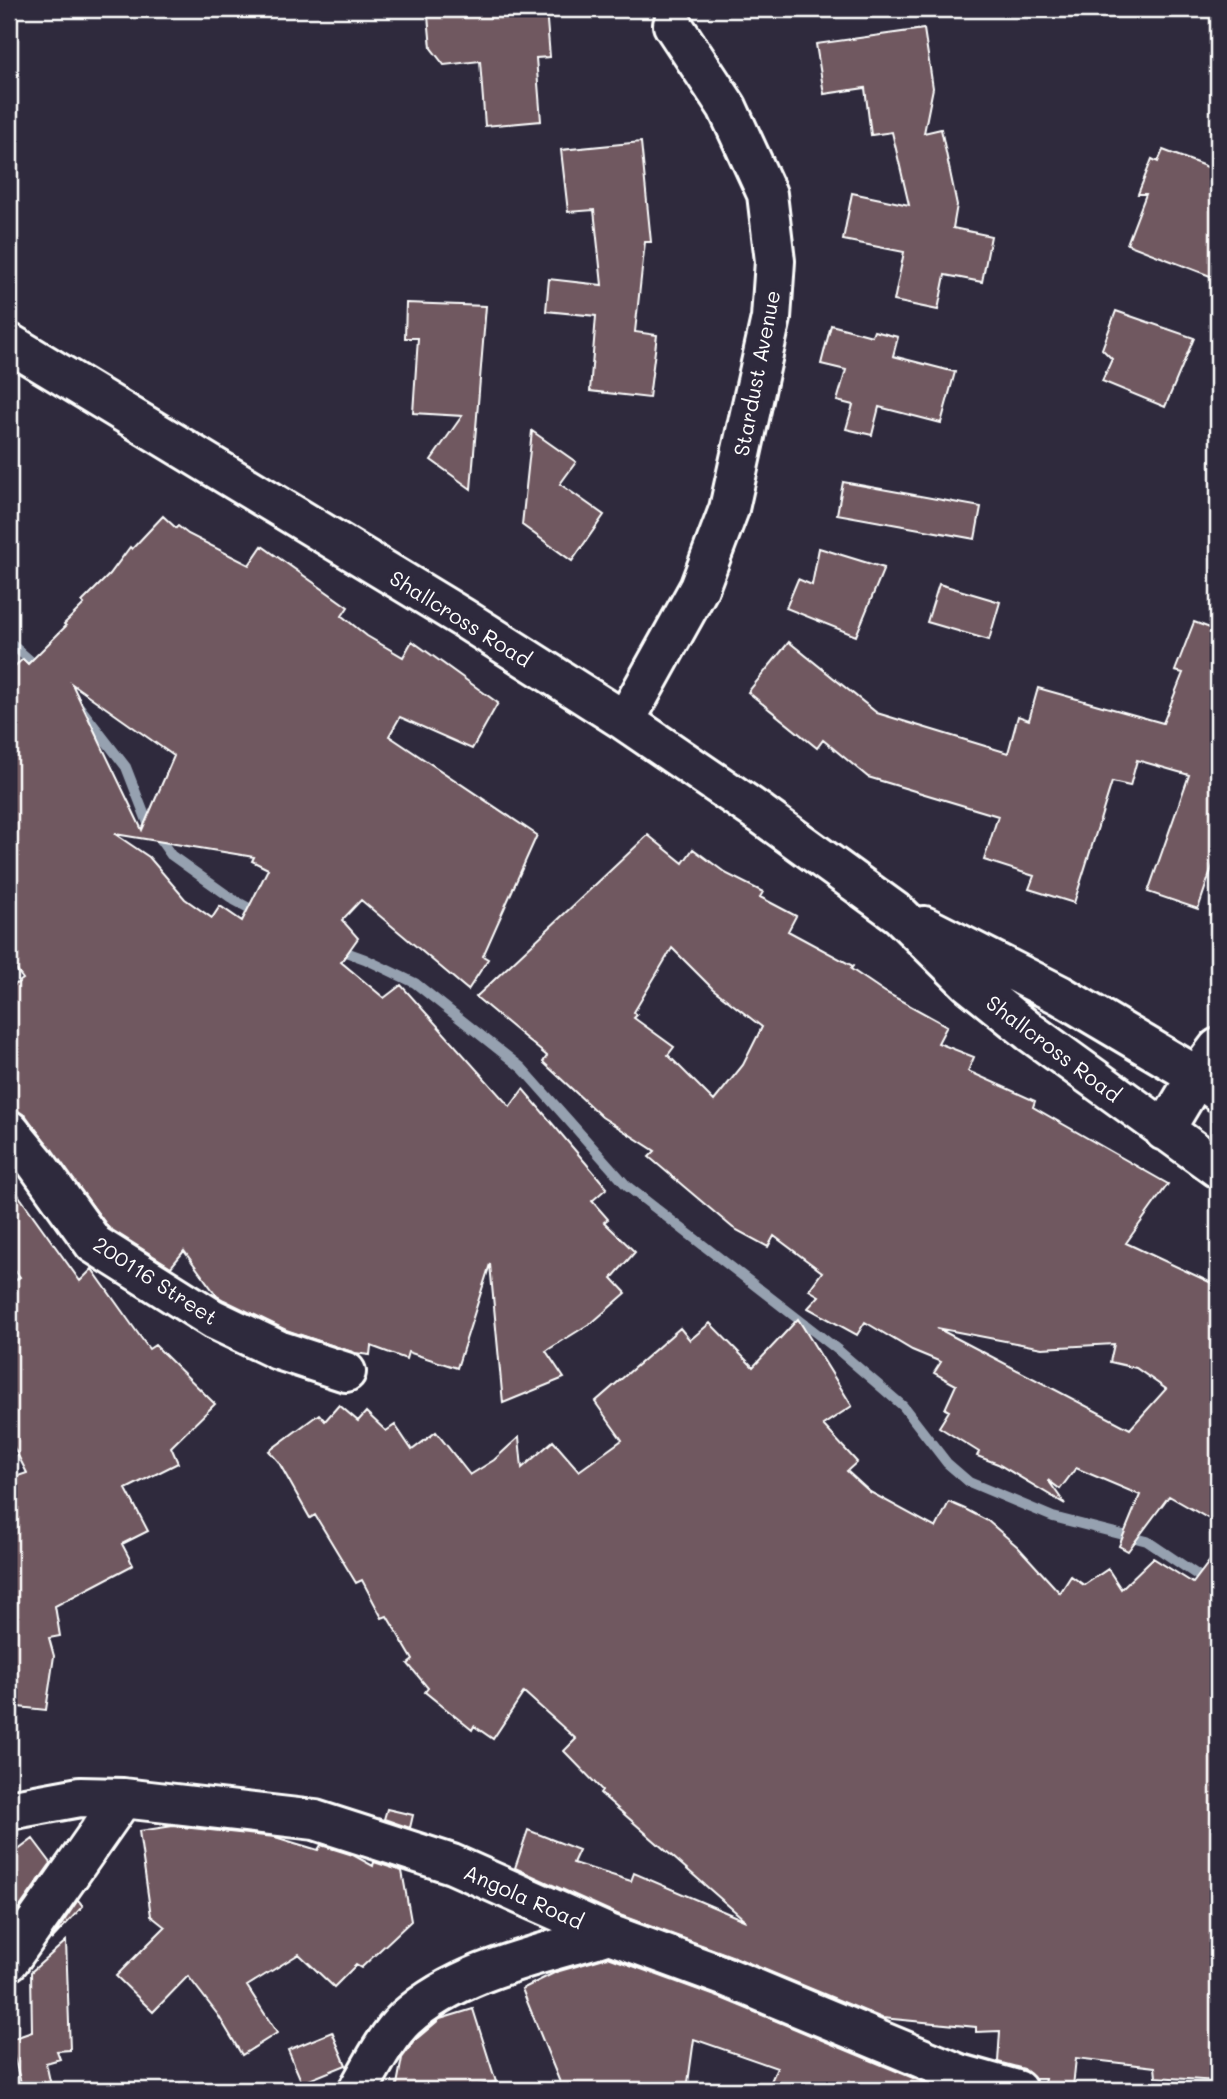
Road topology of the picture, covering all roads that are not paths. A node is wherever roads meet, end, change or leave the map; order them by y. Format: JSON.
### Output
{"nodes":[{"id":1,"x":673,"y":25,"type":"dead end"},
{"id":2,"x":9,"y":343,"type":"edge"},
{"id":3,"x":625,"y":721,"type":"junction"},
{"id":4,"x":900,"y":915,"type":"junction"},
{"id":5,"x":1211,"y":1072,"type":"edge"},
{"id":6,"x":9,"y":1130,"type":"edge"},
{"id":7,"x":1164,"y":1131,"type":"junction"},
{"id":8,"x":1218,"y":1168,"type":"edge"},
{"id":9,"x":346,"y":1372,"type":"dead end"},
{"id":10,"x":123,"y":1798,"type":"junction"},
{"id":11,"x":9,"y":1810,"type":"edge"},
{"id":12,"x":609,"y":1934,"type":"junction"},
{"id":13,"x":9,"y":1961,"type":"edge"},
{"id":14,"x":358,"y":2090,"type":"edge"},
{"id":15,"x":1017,"y":2090,"type":"edge"}],
"edges":[{"from":1,"to":3,"type":"street","name":"Stardust Avenue"},
{"from":2,"to":3,"type":"street","name":"Shallcross Road"},
{"from":3,"to":4,"type":"street","name":"Shallcross Road"},
{"from":4,"to":5,"type":"street","name":"Shallcross Road"},
{"from":4,"to":7,"type":"street","name":"Shallcross Road"},
{"from":5,"to":7,"type":"street"},
{"from":6,"to":9,"type":"street","name":"200116 Street"},
{"from":7,"to":8,"type":"street","name":"Shallcross Road"},
{"from":10,"to":11,"type":"street","name":"Angola Road"},
{"from":10,"to":12,"type":"street","name":"Angola Road"},
{"from":10,"to":13,"type":"street"},
{"from":12,"to":14,"type":"street"},
{"from":12,"to":15,"type":"street","name":"Angola Road"}]}
